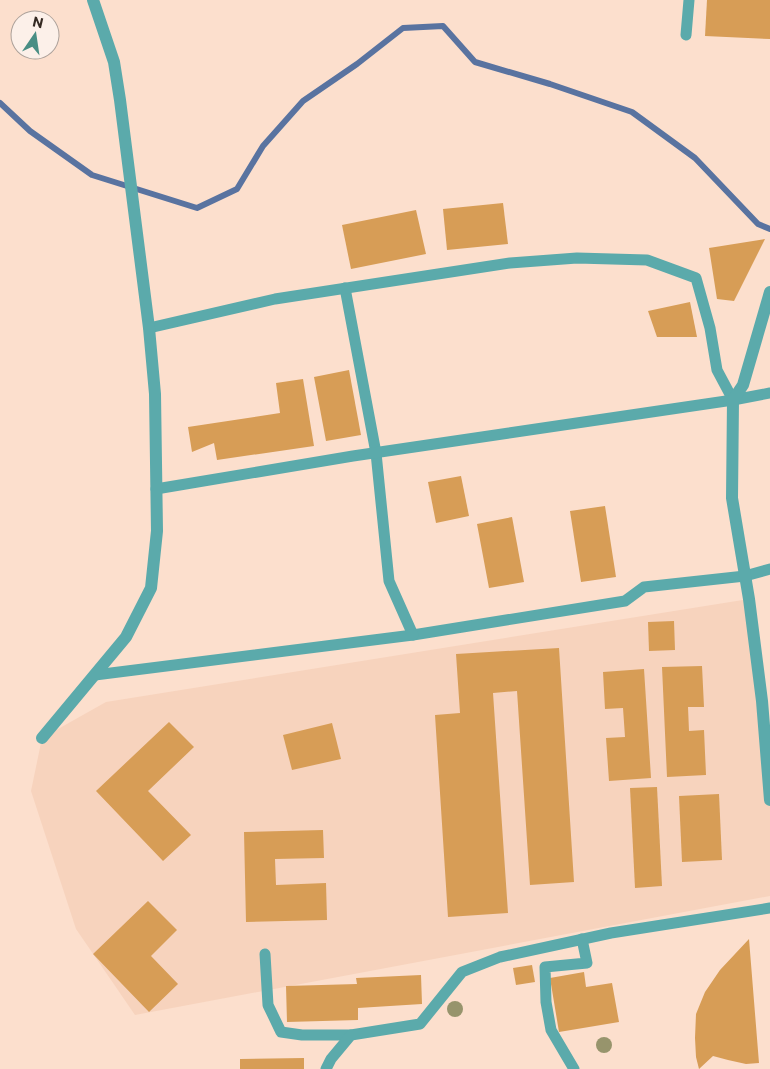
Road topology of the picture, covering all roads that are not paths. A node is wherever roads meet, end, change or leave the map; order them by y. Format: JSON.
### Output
{"nodes":[{"id":1,"x":93,"y":0,"type":"edge"},
{"id":2,"x":689,"y":0,"type":"edge"},
{"id":3,"x":686,"y":35,"type":"dead end"},
{"id":4,"x":345,"y":288,"type":"junction"},
{"id":5,"x":770,"y":292,"type":"edge"},
{"id":6,"x":150,"y":328,"type":"junction"},
{"id":7,"x":770,"y":393,"type":"edge"},
{"id":8,"x":734,"y":400,"type":"junction"},
{"id":9,"x":376,"y":453,"type":"junction"},
{"id":10,"x":156,"y":488,"type":"junction"},
{"id":11,"x":770,"y":569,"type":"edge"},
{"id":12,"x":745,"y":576,"type":"junction"},
{"id":13,"x":413,"y":635,"type":"junction"},
{"id":14,"x":95,"y":674,"type":"junction"},
{"id":15,"x":766,"y":700,"type":"edge"},
{"id":16,"x":42,"y":738,"type":"dead end"},
{"id":17,"x":770,"y":800,"type":"edge"},
{"id":18,"x":770,"y":908,"type":"edge"},
{"id":19,"x":582,"y":940,"type":"junction"},
{"id":20,"x":265,"y":954,"type":"dead end"},
{"id":21,"x":352,"y":1035,"type":"junction"},
{"id":22,"x":326,"y":1069,"type":"edge"},
{"id":23,"x":574,"y":1069,"type":"edge"}],
"edges":[{"from":1,"to":6,"type":"street"},
{"from":2,"to":3,"type":"lane"},
{"from":4,"to":6,"type":"lane"},
{"from":4,"to":8,"type":"lane"},
{"from":4,"to":9,"type":"lane"},
{"from":5,"to":8,"type":"street"},
{"from":6,"to":10,"type":"street"},
{"from":7,"to":8,"type":"lane"},
{"from":8,"to":9,"type":"lane"},
{"from":8,"to":12,"type":"street"},
{"from":9,"to":10,"type":"lane"},
{"from":9,"to":13,"type":"lane"},
{"from":10,"to":14,"type":"street"},
{"from":11,"to":12,"type":"lane"},
{"from":12,"to":13,"type":"lane"},
{"from":12,"to":15,"type":"street"},
{"from":13,"to":14,"type":"lane"},
{"from":14,"to":16,"type":"street"},
{"from":15,"to":17,"type":"street"},
{"from":18,"to":19,"type":"lane"},
{"from":19,"to":21,"type":"lane"},
{"from":19,"to":23,"type":"lane"},
{"from":20,"to":21,"type":"lane"},
{"from":21,"to":22,"type":"lane"}]}
